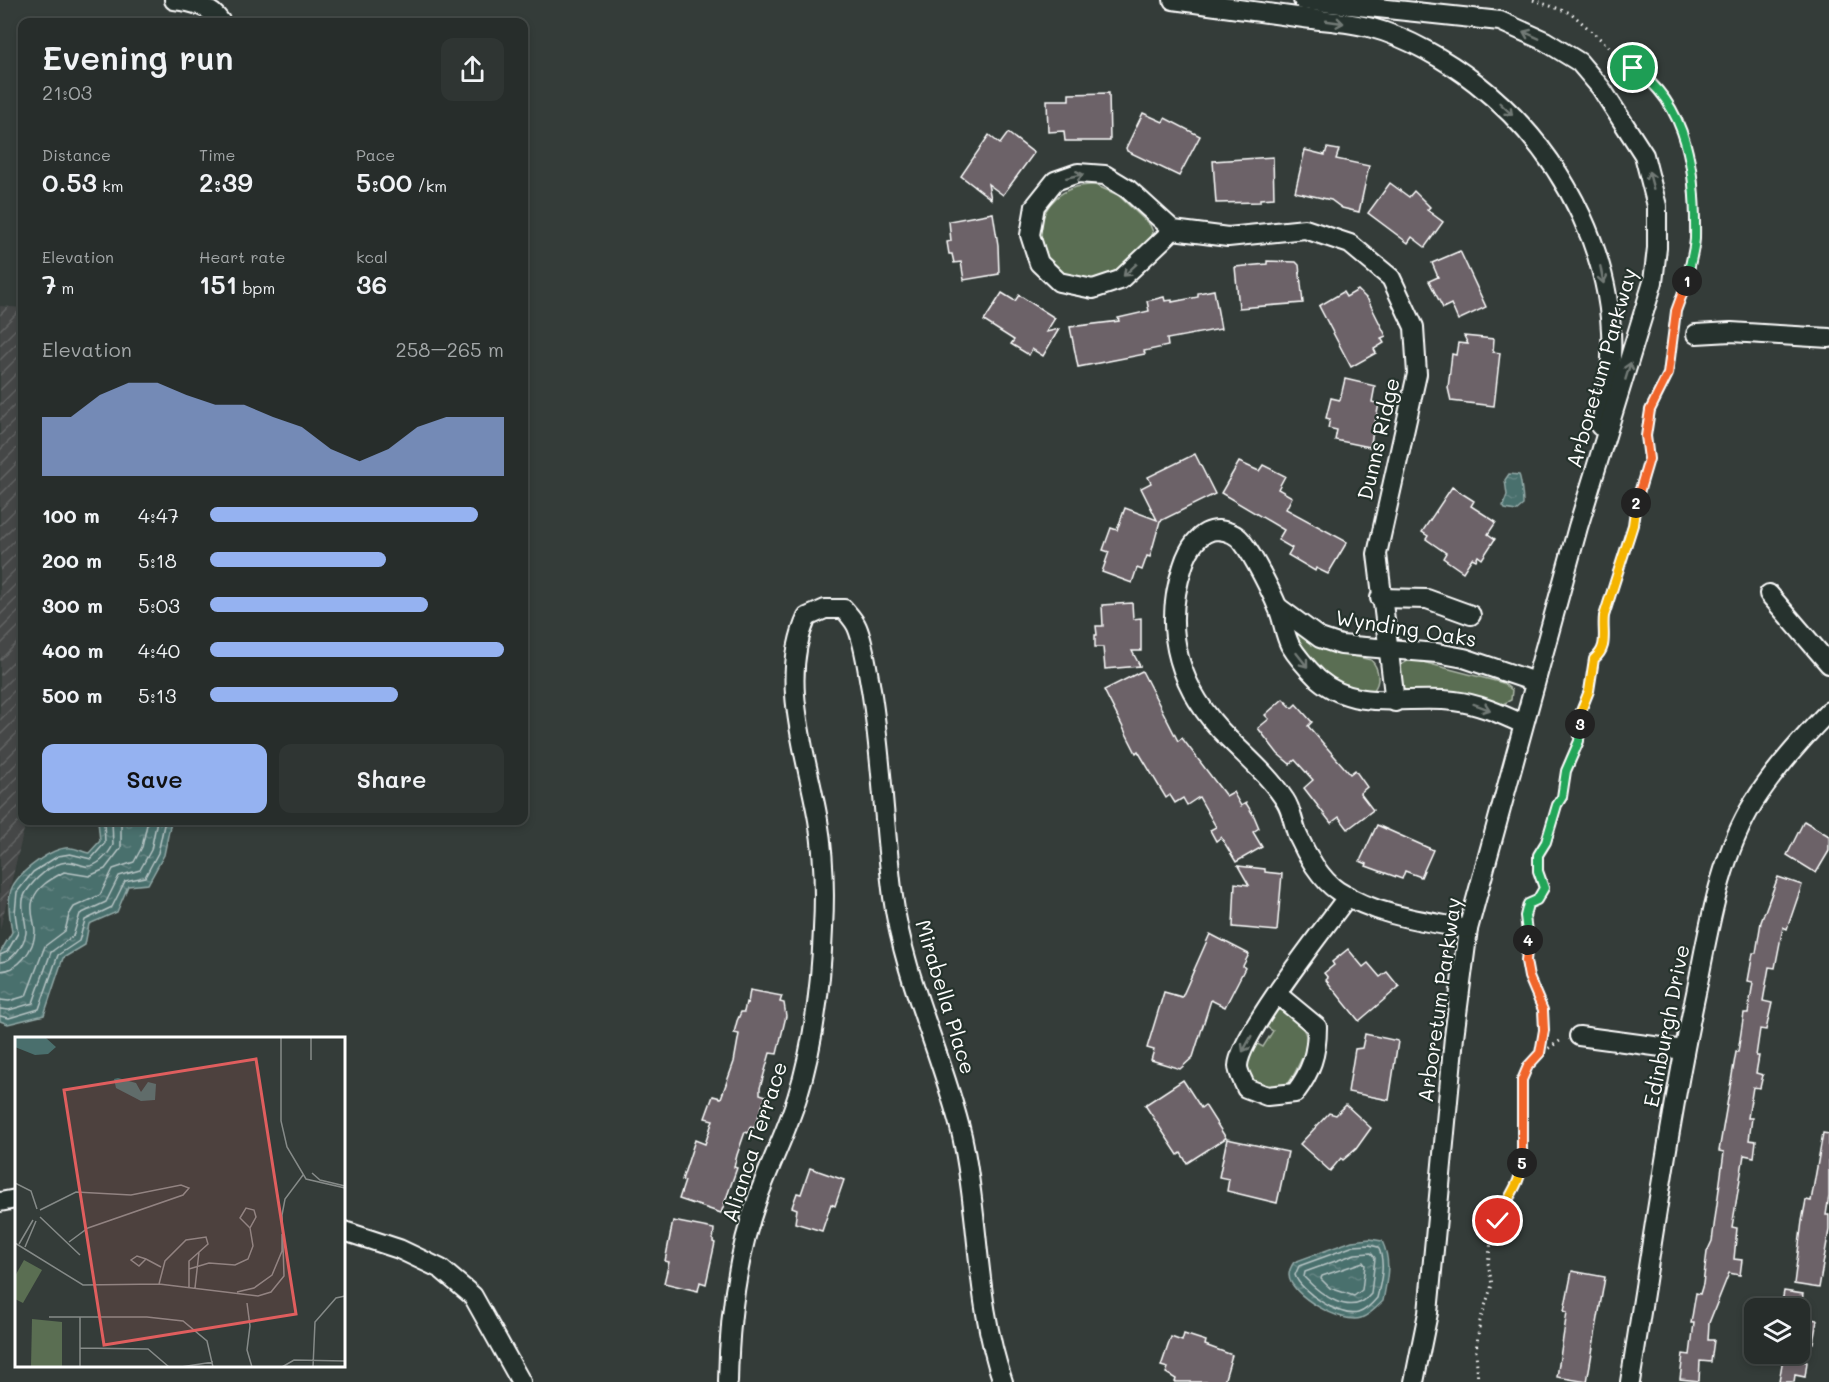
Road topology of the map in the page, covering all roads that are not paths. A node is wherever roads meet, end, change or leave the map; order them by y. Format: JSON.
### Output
{"nodes":[{"id":1,"x":174,"y":0,"type":"edge"},
{"id":2,"x":1173,"y":0,"type":"edge"},
{"id":3,"x":1304,"y":0,"type":"edge"},
{"id":4,"x":218,"y":18,"type":"edge"},
{"id":5,"x":1173,"y":230,"type":"junction"},
{"id":6,"x":1696,"y":334,"type":"dead end"},
{"id":7,"x":1829,"y":338,"type":"edge"},
{"id":8,"x":1578,"y":527,"type":"junction"},
{"id":9,"x":1769,"y":594,"type":"dead end"},
{"id":10,"x":1380,"y":598,"type":"junction"},
{"id":11,"x":1278,"y":607,"type":"junction"},
{"id":12,"x":825,"y":609,"type":"joint"},
{"id":13,"x":1472,"y":615,"type":"dead end"},
{"id":14,"x":1389,"y":649,"type":"junction"},
{"id":15,"x":1829,"y":664,"type":"edge"},
{"id":16,"x":1535,"y":682,"type":"junction"},
{"id":17,"x":1395,"y":702,"type":"junction"},
{"id":18,"x":1829,"y":711,"type":"edge"},
{"id":19,"x":1523,"y":724,"type":"junction"},
{"id":20,"x":1348,"y":896,"type":"junction"},
{"id":21,"x":1468,"y":928,"type":"junction"},
{"id":22,"x":1276,"y":994,"type":"junction"},
{"id":23,"x":1580,"y":1036,"type":"road end"},
{"id":24,"x":1684,"y":1050,"type":"junction"},
{"id":25,"x":15,"y":1199,"type":"edge"},
{"id":26,"x":0,"y":1202,"type":"edge"},
{"id":27,"x":345,"y":1231,"type":"edge"},
{"id":28,"x":521,"y":1382,"type":"edge"},
{"id":29,"x":728,"y":1382,"type":"edge"},
{"id":30,"x":1003,"y":1382,"type":"edge"},
{"id":31,"x":1414,"y":1382,"type":"edge"},
{"id":32,"x":1630,"y":1382,"type":"edge"}],
"edges":[{"from":1,"to":4,"type":"street"},
{"from":2,"to":8,"type":"street","name":"Arboretum Parkway","one_way":true},
{"from":8,"to":3,"type":"street","name":"Arboretum Parkway","one_way":true},
{"from":5,"to":5,"type":"street","one_way":true},
{"from":5,"to":10,"type":"street","name":"Dunns Ridge"},
{"from":6,"to":7,"type":"street"},
{"from":8,"to":16,"type":"street","name":"Arboretum Parkway"},
{"from":9,"to":15,"type":"street"},
{"from":10,"to":13,"type":"street"},
{"from":10,"to":14,"type":"street","name":"Dunns Ridge"},
{"from":11,"to":14,"type":"street","name":"Wynding Oaks"},
{"from":11,"to":17,"type":"street","name":"Wynding Oaks","one_way":true},
{"from":11,"to":20,"type":"street","name":"Wynding Oaks"},
{"from":12,"to":29,"type":"street","name":"Alianca Terrace"},
{"from":12,"to":30,"type":"street","name":"Mirabella Place"},
{"from":14,"to":16,"type":"street","name":"Wynding Oaks"},
{"from":14,"to":17,"type":"street","name":"Dunns Ridge"},
{"from":16,"to":19,"type":"street","name":"Arboretum Parkway"},
{"from":17,"to":19,"type":"street","name":"Wynding Oaks","one_way":true},
{"from":18,"to":24,"type":"street","name":"Edinburgh Drive"},
{"from":19,"to":21,"type":"street","name":"Arboretum Parkway"},
{"from":20,"to":21,"type":"street","name":"Wynding Oaks"},
{"from":20,"to":22,"type":"street"},
{"from":21,"to":31,"type":"street","name":"Arboretum Parkway"},
{"from":22,"to":22,"type":"street","one_way":true},
{"from":23,"to":24,"type":"street"},
{"from":24,"to":32,"type":"street","name":"Edinburgh Drive"},
{"from":25,"to":26,"type":"street"},
{"from":27,"to":28,"type":"street"}]}
